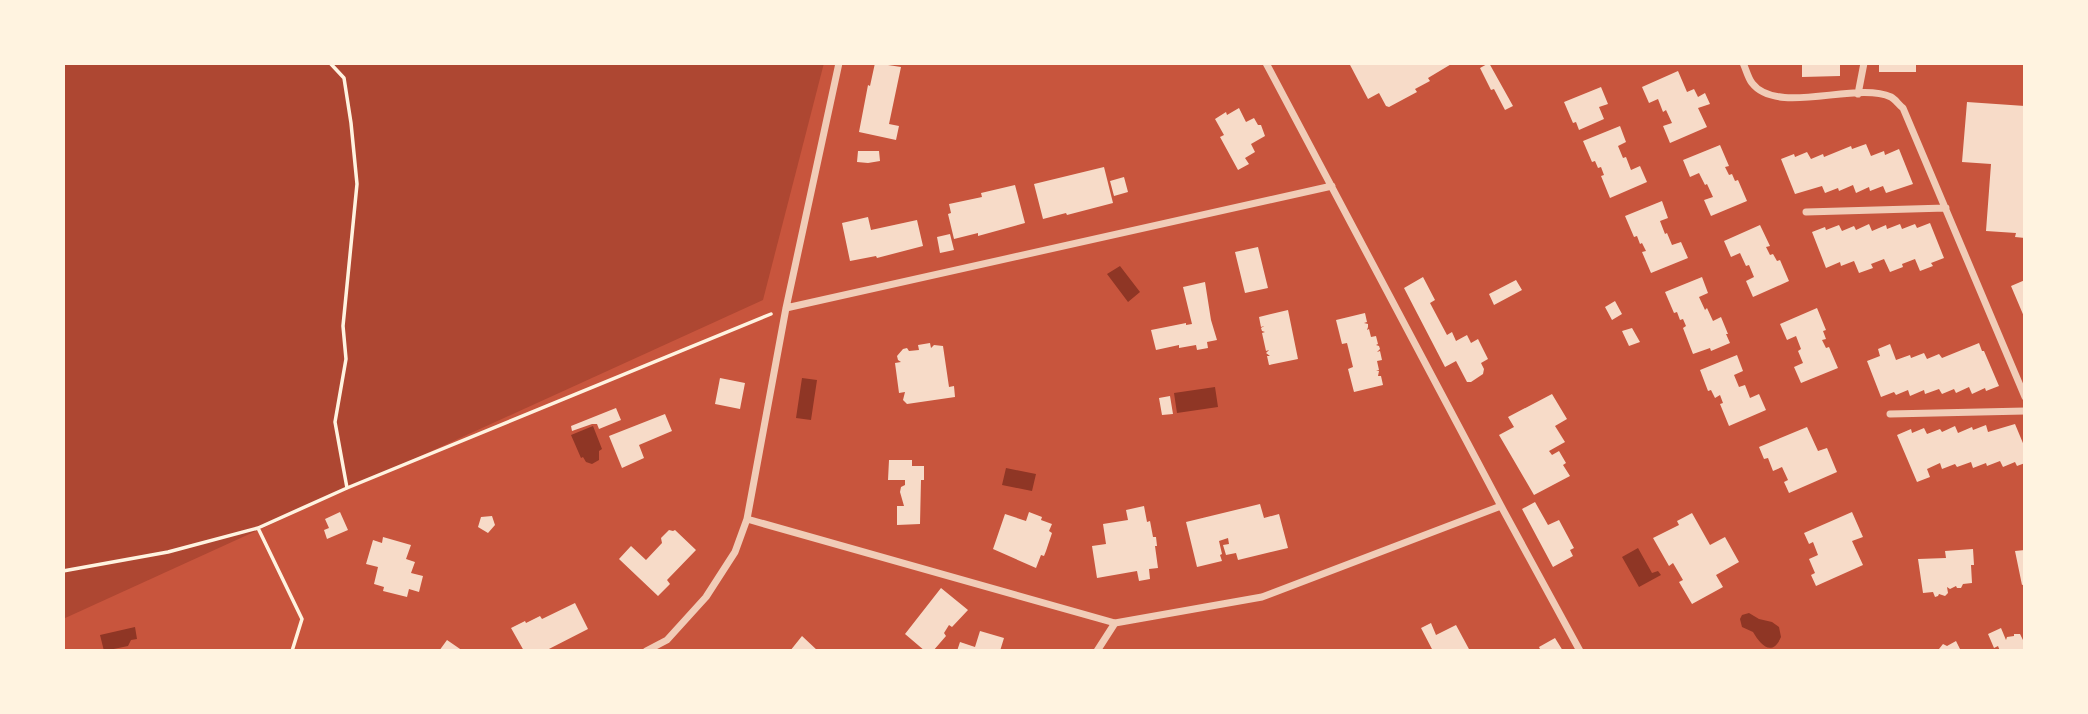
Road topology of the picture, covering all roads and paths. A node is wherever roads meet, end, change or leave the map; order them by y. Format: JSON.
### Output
{"nodes":[{"id":1,"x":330,"y":63,"type":"edge"},
{"id":2,"x":839,"y":63,"type":"edge"},
{"id":3,"x":1266,"y":63,"type":"edge"},
{"id":4,"x":1743,"y":63,"type":"edge"},
{"id":5,"x":1864,"y":63,"type":"edge"},
{"id":6,"x":1858,"y":94,"type":"junction"},
{"id":7,"x":1332,"y":186,"type":"junction"},
{"id":8,"x":1946,"y":208,"type":"junction"},
{"id":9,"x":1806,"y":212,"type":"dead end"},
{"id":10,"x":786,"y":308,"type":"junction"},
{"id":11,"x":2025,"y":397,"type":"edge"},
{"id":12,"x":2025,"y":411,"type":"edge"},
{"id":13,"x":1890,"y":414,"type":"dead end"},
{"id":14,"x":347,"y":488,"type":"junction"},
{"id":15,"x":1501,"y":506,"type":"junction"},
{"id":16,"x":747,"y":520,"type":"junction"},
{"id":17,"x":258,"y":528,"type":"junction"},
{"id":18,"x":63,"y":572,"type":"edge"},
{"id":19,"x":1115,"y":623,"type":"junction"},
{"id":20,"x":292,"y":651,"type":"edge"},
{"id":21,"x":646,"y":651,"type":"edge"},
{"id":22,"x":1097,"y":651,"type":"edge"},
{"id":23,"x":1580,"y":651,"type":"edge"}],
"edges":[{"from":1,"to":14,"type":"path"},
{"from":2,"to":10,"type":"street"},
{"from":3,"to":7,"type":"street"},
{"from":4,"to":6,"type":"street"},
{"from":5,"to":6,"type":"street"},
{"from":6,"to":8,"type":"street"},
{"from":7,"to":10,"type":"street"},
{"from":7,"to":15,"type":"street"},
{"from":8,"to":9,"type":"street"},
{"from":8,"to":11,"type":"street"},
{"from":10,"to":14,"type":"path"},
{"from":10,"to":16,"type":"street"},
{"from":12,"to":13,"type":"street"},
{"from":14,"to":17,"type":"path"},
{"from":15,"to":19,"type":"street"},
{"from":15,"to":23,"type":"street"},
{"from":16,"to":19,"type":"street"},
{"from":16,"to":21,"type":"street"},
{"from":17,"to":18,"type":"path"},
{"from":17,"to":20,"type":"path"},
{"from":19,"to":22,"type":"street"}]}
